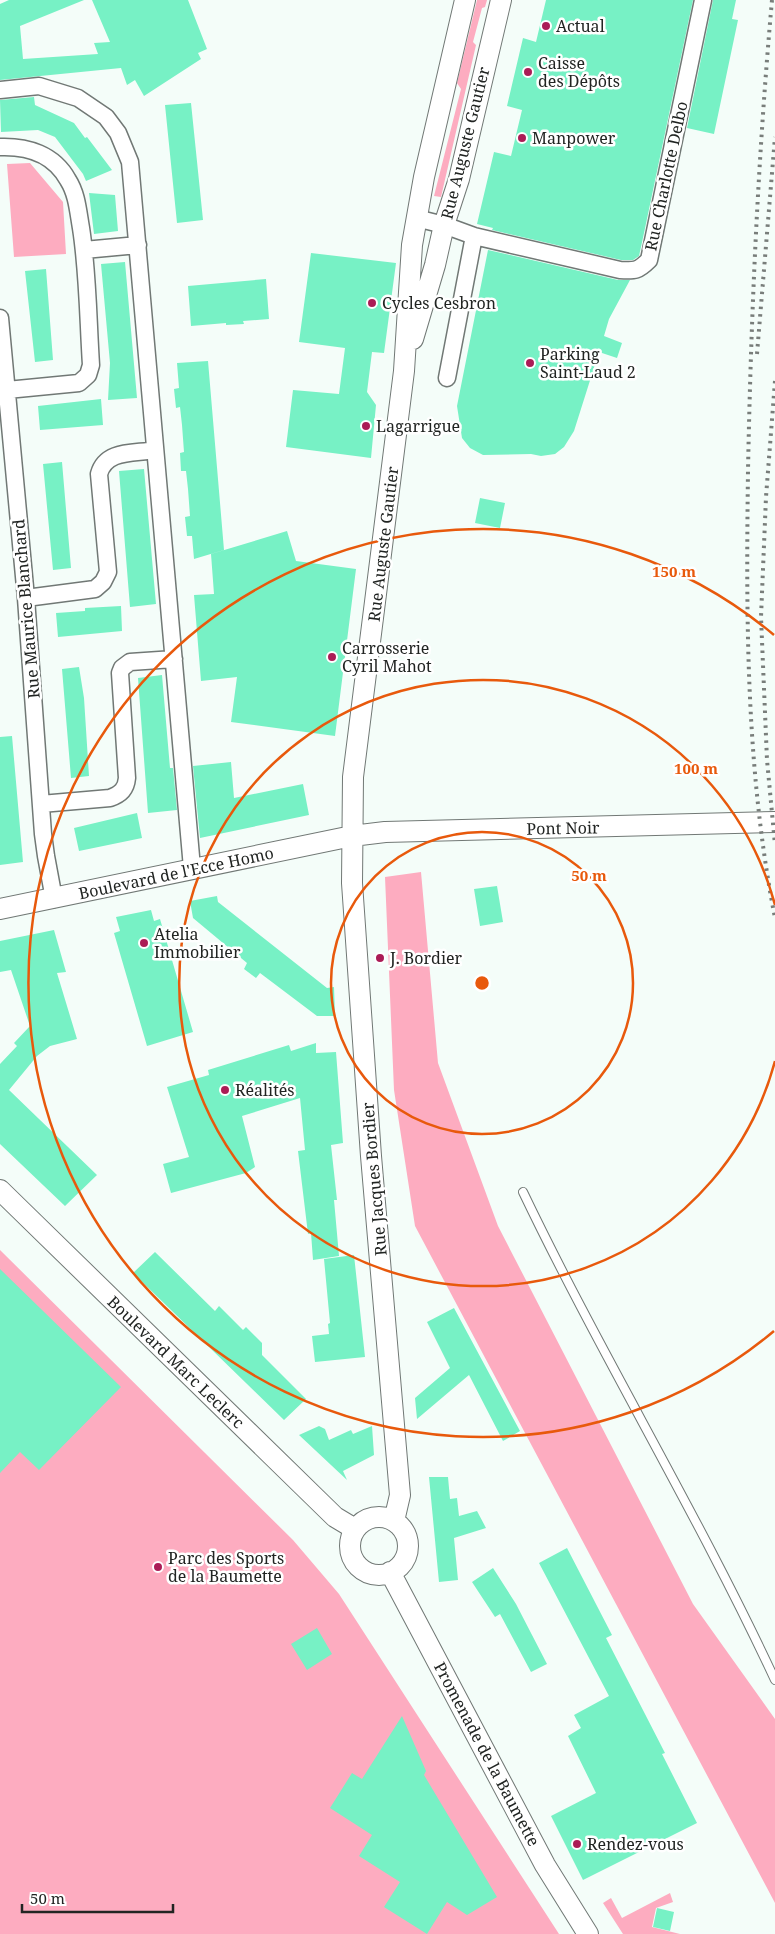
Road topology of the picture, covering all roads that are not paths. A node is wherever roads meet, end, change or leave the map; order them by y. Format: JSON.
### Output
{"nodes":[{"id":1,"x":465,"y":0,"type":"edge"},
{"id":2,"x":501,"y":0,"type":"edge"},
{"id":3,"x":703,"y":0,"type":"edge"},
{"id":4,"x":0,"y":90,"type":"edge"},
{"id":5,"x":0,"y":146,"type":"edge"},
{"id":6,"x":416,"y":218,"type":"junction"},
{"id":7,"x":444,"y":225,"type":"junction"},
{"id":8,"x":474,"y":236,"type":"junction"},
{"id":9,"x":138,"y":245,"type":"junction"},
{"id":10,"x":84,"y":250,"type":"junction"},
{"id":11,"x":0,"y":318,"type":"edge"},
{"id":12,"x":404,"y":371,"type":"junction"},
{"id":13,"x":447,"y":378,"type":"dead end"},
{"id":14,"x":7,"y":390,"type":"junction"},
{"id":15,"x":6,"y":448,"type":"edge"},
{"id":16,"x":155,"y":450,"type":"junction"},
{"id":17,"x":26,"y":598,"type":"junction"},
{"id":18,"x":174,"y":659,"type":"junction"},
{"id":19,"x":41,"y":804,"type":"junction"},
{"id":20,"x":775,"y":822,"type":"edge"},
{"id":21,"x":352,"y":836,"type":"junction"},
{"id":22,"x":192,"y":868,"type":"junction"},
{"id":23,"x":54,"y":898,"type":"junction"},
{"id":24,"x":0,"y":910,"type":"edge"},
{"id":25,"x":0,"y":1190,"type":"edge"},
{"id":26,"x":522,"y":1192,"type":"dead end"},
{"id":27,"x":394,"y":1521,"type":"junction"},
{"id":28,"x":355,"y":1529,"type":"junction"},
{"id":29,"x":390,"y":1572,"type":"junction"},
{"id":30,"x":775,"y":1680,"type":"edge"},
{"id":31,"x":588,"y":1934,"type":"edge"}],
"edges":[{"from":1,"to":6,"type":"street","name":"Rue Auguste Gautier"},
{"from":2,"to":7,"type":"street","name":"Rue Auguste Gautier"},
{"from":3,"to":8,"type":"street","name":"Rue Charlotte Delbo"},
{"from":4,"to":9,"type":"street"},
{"from":5,"to":10,"type":"street"},
{"from":6,"to":7,"type":"street","name":"Rue Charlotte Delbo"},
{"from":6,"to":12,"type":"street","name":"Rue Auguste Gautier"},
{"from":7,"to":8,"type":"street","name":"Rue Charlotte Delbo"},
{"from":7,"to":12,"type":"street","name":"Rue Auguste Gautier"},
{"from":8,"to":13,"type":"street"},
{"from":9,"to":10,"type":"street"},
{"from":9,"to":16,"type":"street"},
{"from":10,"to":14,"type":"street"},
{"from":11,"to":14,"type":"street","name":"Rue Maurice Blanchard"},
{"from":12,"to":21,"type":"street","name":"Rue Auguste Gautier"},
{"from":14,"to":15,"type":"street","name":"Rue Maurice Blanchard"},
{"from":15,"to":17,"type":"street","name":"Rue Maurice Blanchard"},
{"from":16,"to":17,"type":"street"},
{"from":16,"to":18,"type":"street"},
{"from":17,"to":19,"type":"street","name":"Rue Maurice Blanchard"},
{"from":18,"to":19,"type":"street"},
{"from":18,"to":22,"type":"street"},
{"from":19,"to":23,"type":"street","name":"Rue Maurice Blanchard"},
{"from":20,"to":21,"type":"street","name":"Pont Noir"},
{"from":21,"to":22,"type":"street","name":"Boulevard de l'Ecce Homo"},
{"from":21,"to":27,"type":"street","name":"Rue Jacques Bordier"},
{"from":22,"to":23,"type":"street","name":"Boulevard de l'Ecce Homo"},
{"from":23,"to":24,"type":"street","name":"Boulevard de l'Ecce Homo"},
{"from":25,"to":28,"type":"street","name":"Boulevard Marc Leclerc"},
{"from":26,"to":30,"type":"lane"},
{"from":27,"to":28,"type":"street"},
{"from":27,"to":29,"type":"street"},
{"from":28,"to":29,"type":"street"},
{"from":29,"to":31,"type":"street","name":"Promenade de la Baumette"}]}
